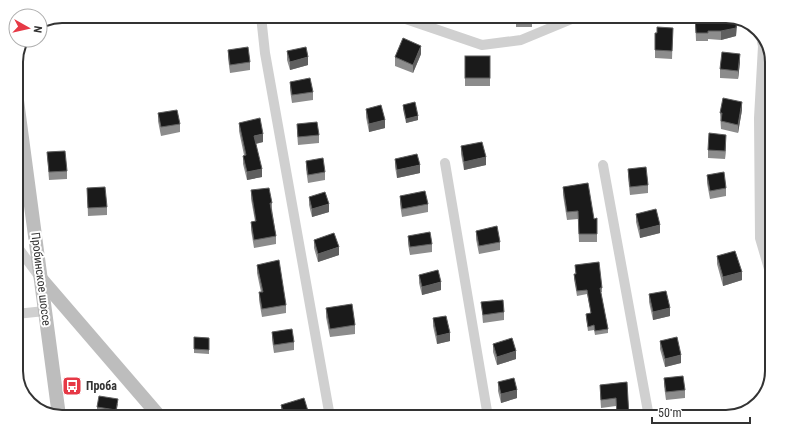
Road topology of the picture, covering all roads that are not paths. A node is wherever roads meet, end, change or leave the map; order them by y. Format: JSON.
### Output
{"nodes":[{"id":1,"x":262,"y":23,"type":"edge"},
{"id":2,"x":418,"y":23,"type":"edge"},
{"id":3,"x":562,"y":23,"type":"edge"},
{"id":4,"x":763,"y":49,"type":"edge"},
{"id":5,"x":23,"y":143,"type":"edge"},
{"id":6,"x":445,"y":163,"type":"dead end"},
{"id":7,"x":603,"y":165,"type":"dead end"},
{"id":8,"x":23,"y":254,"type":"edge"},
{"id":9,"x":765,"y":255,"type":"edge"},
{"id":10,"x":42,"y":280,"type":"junction"},
{"id":11,"x":45,"y":311,"type":"junction"},
{"id":12,"x":23,"y":313,"type":"edge"},
{"id":13,"x":58,"y":410,"type":"edge"},
{"id":14,"x":154,"y":410,"type":"edge"},
{"id":15,"x":329,"y":410,"type":"edge"},
{"id":16,"x":487,"y":410,"type":"edge"},
{"id":17,"x":648,"y":410,"type":"edge"}],
"edges":[{"from":1,"to":15,"type":"street"},
{"from":2,"to":3,"type":"street"},
{"from":4,"to":9,"type":"street"},
{"from":5,"to":10,"type":"main road","name":"Пробинское шоссе"},
{"from":6,"to":16,"type":"street"},
{"from":7,"to":17,"type":"street"},
{"from":8,"to":10,"type":"street"},
{"from":10,"to":11,"type":"main road","name":"Пробинское шоссе"},
{"from":10,"to":14,"type":"main road"},
{"from":11,"to":12,"type":"street"},
{"from":11,"to":13,"type":"main road","name":"Пробинское шоссе"}]}
